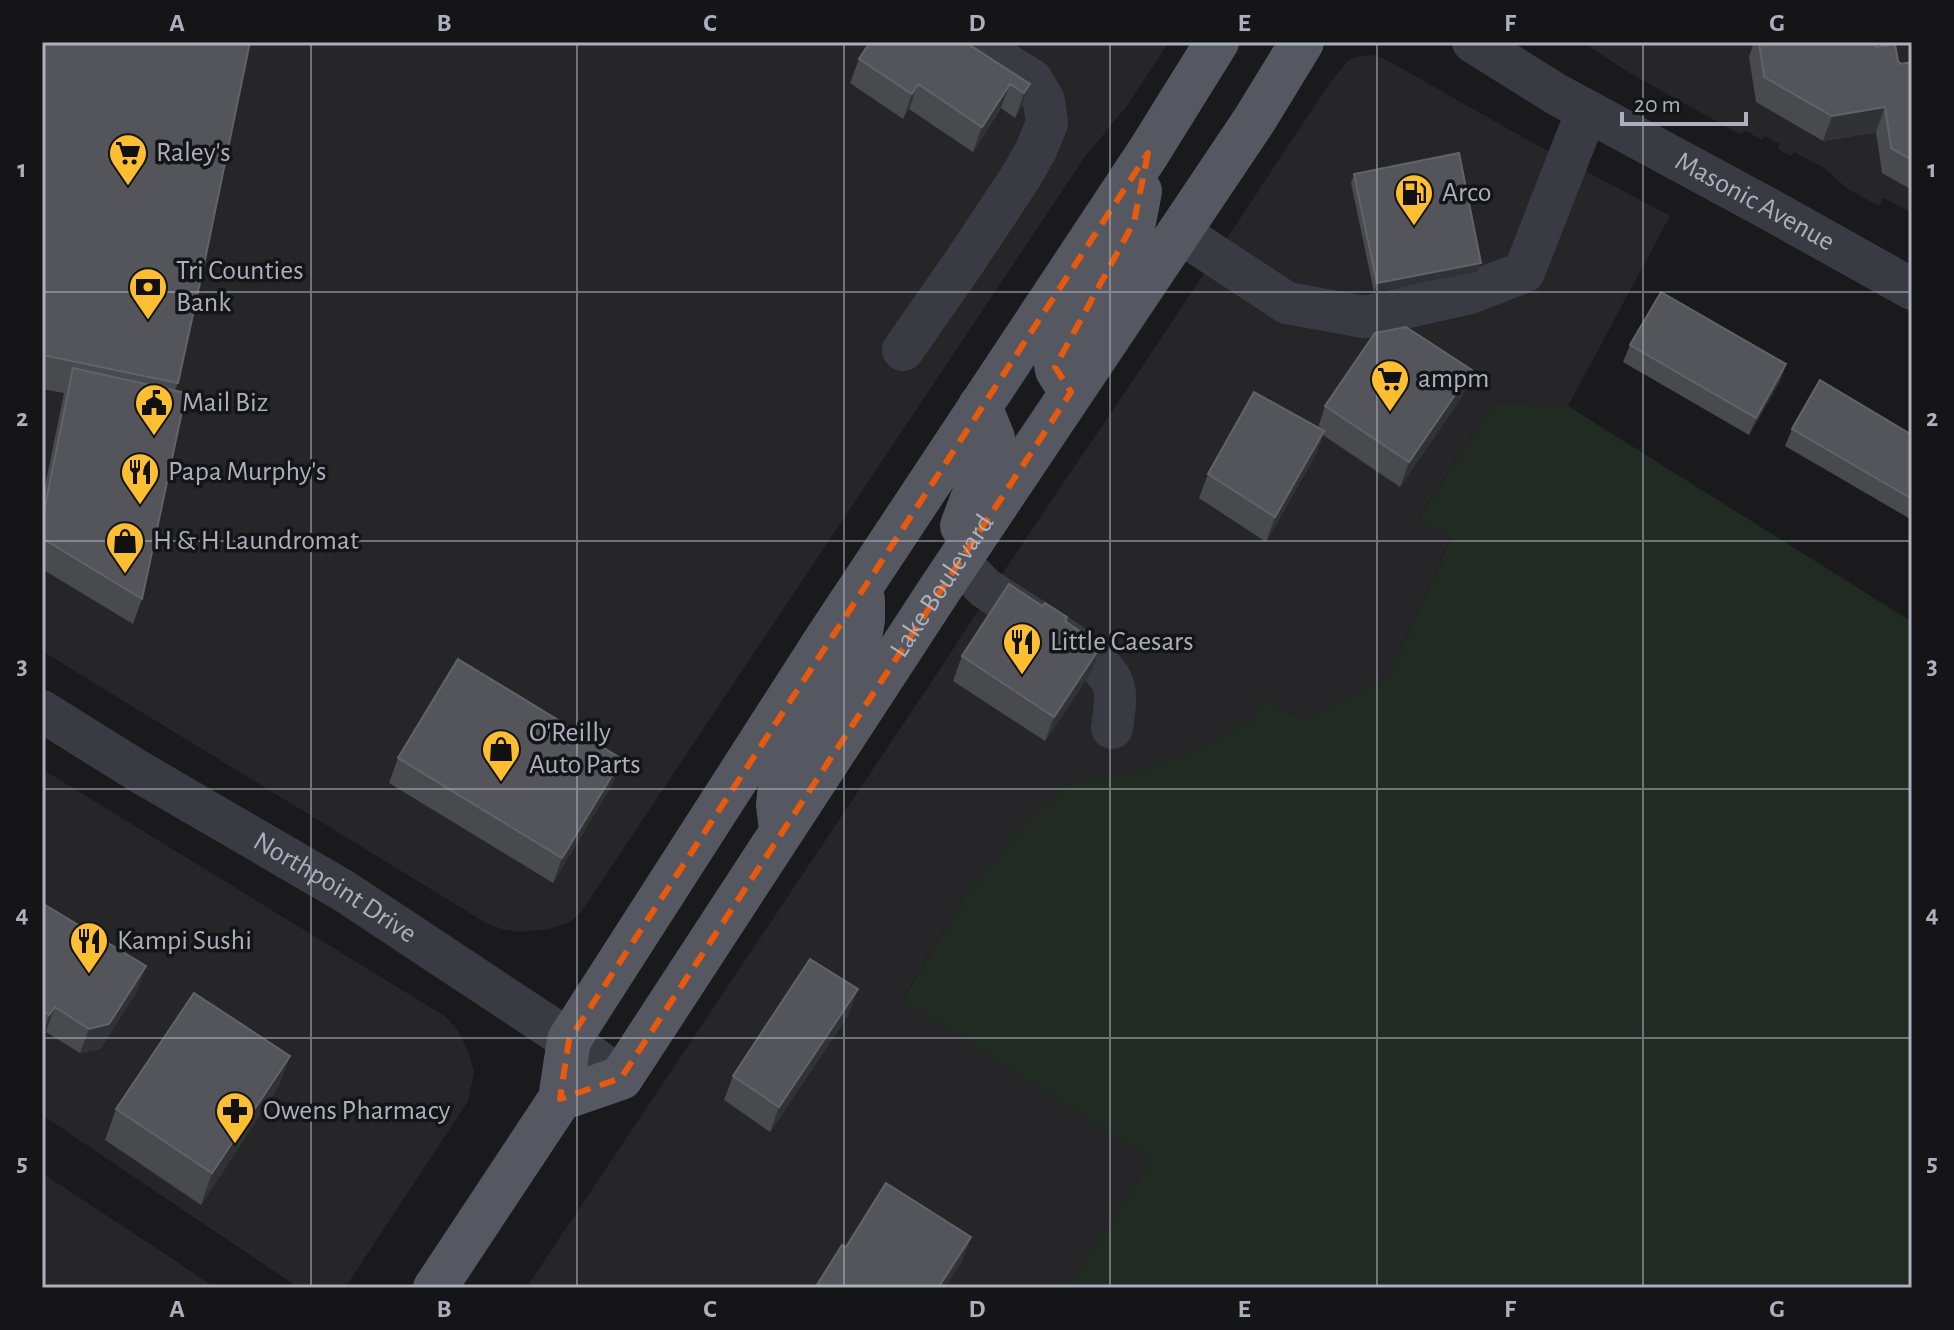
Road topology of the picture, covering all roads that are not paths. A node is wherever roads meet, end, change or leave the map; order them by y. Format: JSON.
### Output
{"nodes":[{"id":1,"x":970,"y":42,"type":"edge"},
{"id":2,"x":1217,"y":42,"type":"edge"},
{"id":3,"x":1302,"y":42,"type":"edge"},
{"id":4,"x":1473,"y":42,"type":"edge"},
{"id":5,"x":1587,"y":111,"type":"junction"},
{"id":6,"x":1148,"y":153,"type":"junction"},
{"id":7,"x":1179,"y":232,"type":"junction"},
{"id":8,"x":1912,"y":289,"type":"edge"},
{"id":9,"x":903,"y":350,"type":"dead end"},
{"id":10,"x":1071,"y":392,"type":"junction"},
{"id":11,"x":980,"y":406,"type":"junction"},
{"id":12,"x":950,"y":576,"type":"junction"},
{"id":13,"x":863,"y":585,"type":"junction"},
{"id":14,"x":42,"y":711,"type":"edge"},
{"id":15,"x":1112,"y":728,"type":"dead end"},
{"id":16,"x":782,"y":832,"type":"junction"},
{"id":17,"x":569,"y":1040,"type":"junction"},
{"id":18,"x":621,"y":1078,"type":"junction"},
{"id":19,"x":560,"y":1099,"type":"junction"},
{"id":20,"x":435,"y":1288,"type":"edge"}],
"edges":[{"from":1,"to":9,"type":"street"},
{"from":2,"to":6,"type":"main road"},
{"from":3,"to":7,"type":"main road","name":"Lake Boulevard"},
{"from":4,"to":5,"type":"street","name":"Masonic Avenue"},
{"from":5,"to":7,"type":"street"},
{"from":5,"to":8,"type":"street","name":"Masonic Avenue"},
{"from":6,"to":10,"type":"main road"},
{"from":6,"to":11,"type":"main road"},
{"from":7,"to":10,"type":"main road","name":"Lake Boulevard"},
{"from":10,"to":12,"type":"main road","name":"Lake Boulevard"},
{"from":11,"to":12,"type":"main road"},
{"from":11,"to":13,"type":"main road"},
{"from":12,"to":15,"type":"street"},
{"from":12,"to":16,"type":"main road","name":"Lake Boulevard"},
{"from":13,"to":16,"type":"main road"},
{"from":13,"to":17,"type":"main road"},
{"from":14,"to":17,"type":"street","name":"Northpoint Drive"},
{"from":16,"to":18,"type":"main road","name":"Lake Boulevard"},
{"from":17,"to":18,"type":"street","name":"Northpoint Drive"},
{"from":17,"to":19,"type":"main road"},
{"from":18,"to":19,"type":"main road"},
{"from":19,"to":20,"type":"main road"}]}
